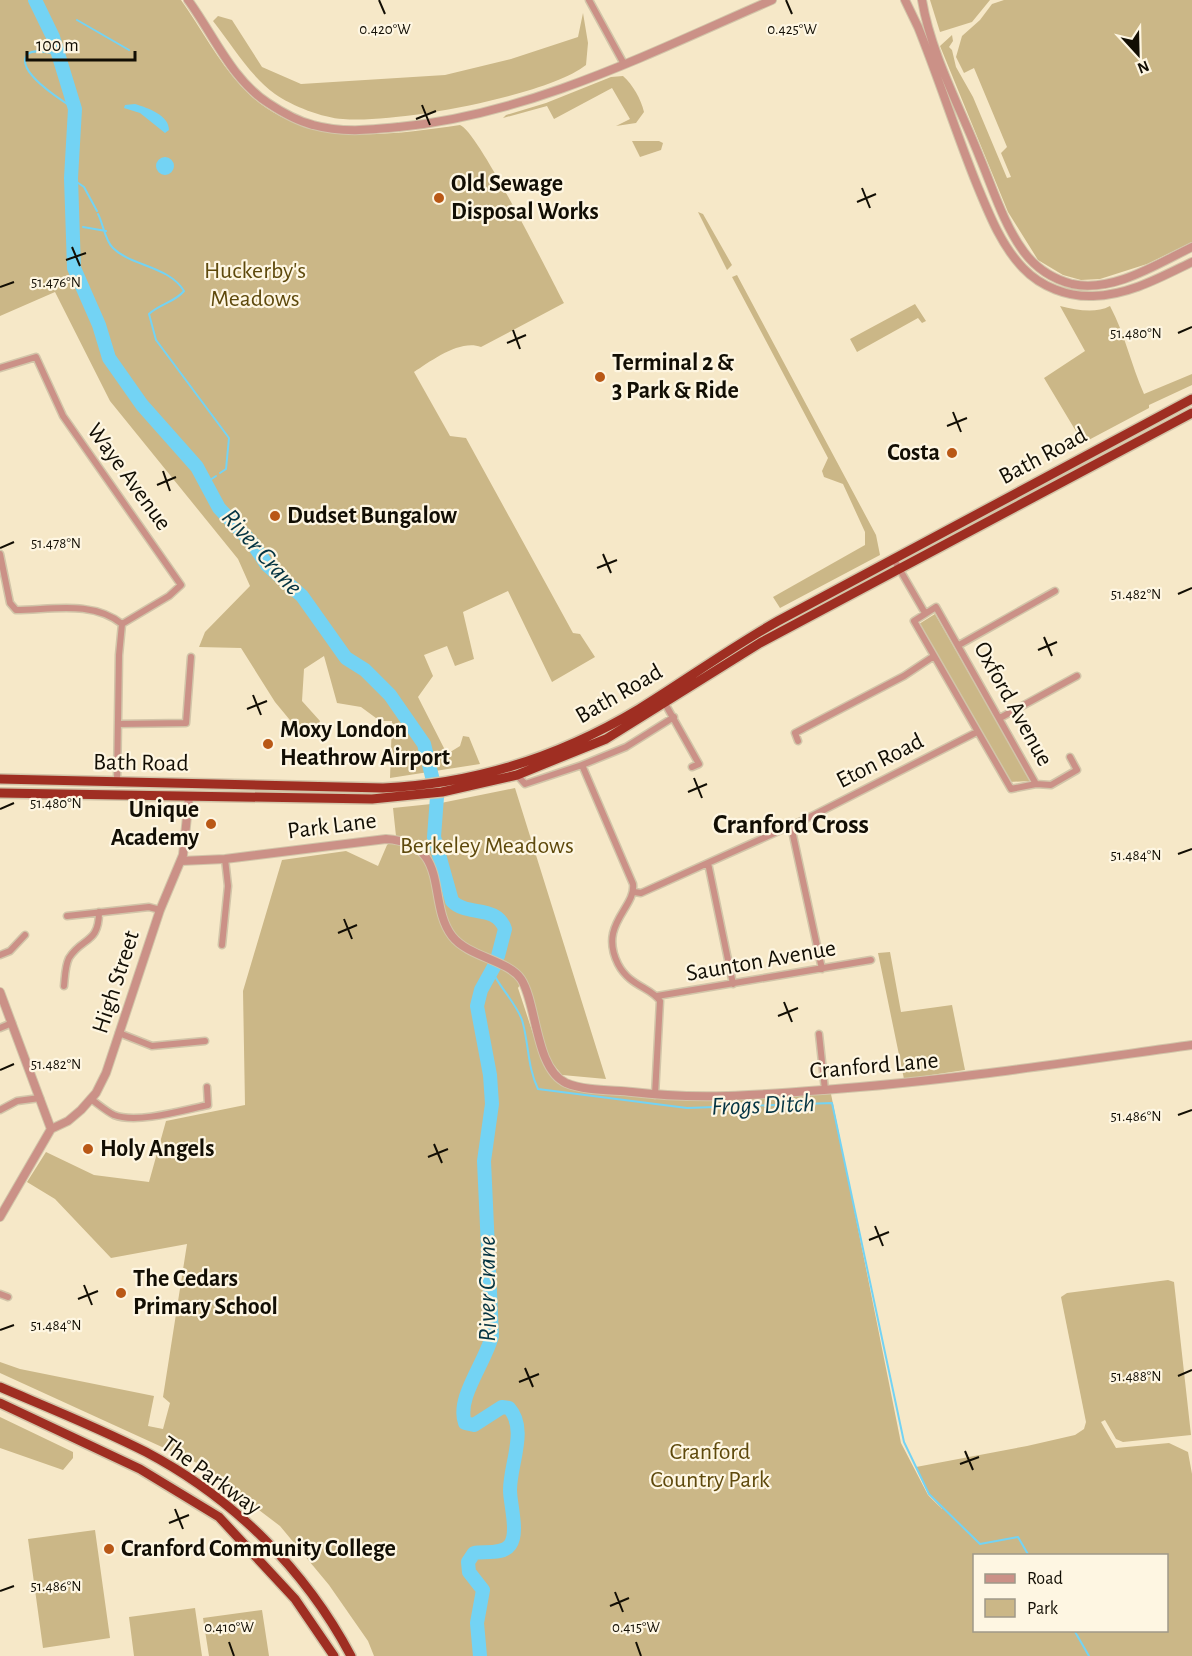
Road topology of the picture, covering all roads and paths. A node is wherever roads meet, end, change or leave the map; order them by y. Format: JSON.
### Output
{"nodes":[{"id":1,"x":188,"y":0,"type":"edge"},
{"id":2,"x":589,"y":0,"type":"edge"},
{"id":3,"x":772,"y":0,"type":"edge"},
{"id":4,"x":905,"y":0,"type":"edge"},
{"id":5,"x":922,"y":0,"type":"edge"},
{"id":6,"x":624,"y":64,"type":"junction"},
{"id":7,"x":1192,"y":247,"type":"edge"},
{"id":8,"x":1192,"y":262,"type":"edge"},
{"id":9,"x":0,"y":368,"type":"edge"},
{"id":10,"x":1192,"y":399,"type":"edge"},
{"id":11,"x":1192,"y":413,"type":"edge"},
{"id":12,"x":0,"y":554,"type":"edge"},
{"id":13,"x":893,"y":558,"type":"junction"},
{"id":14,"x":899,"y":568,"type":"junction"},
{"id":15,"x":1055,"y":591,"type":"dead end"},
{"id":16,"x":925,"y":613,"type":"junction"},
{"id":17,"x":122,"y":624,"type":"junction"},
{"id":18,"x":959,"y":645,"type":"junction"},
{"id":19,"x":934,"y":656,"type":"junction"},
{"id":20,"x":191,"y":657,"type":"dead end"},
{"id":21,"x":1077,"y":676,"type":"dead end"},
{"id":22,"x":663,"y":699,"type":"junction"},
{"id":23,"x":674,"y":717,"type":"junction"},
{"id":24,"x":1000,"y":718,"type":"junction"},
{"id":25,"x":118,"y":724,"type":"junction"},
{"id":26,"x":977,"y":732,"type":"junction"},
{"id":27,"x":798,"y":741,"type":"dead end"},
{"id":28,"x":1070,"y":757,"type":"dead end"},
{"id":29,"x":699,"y":764,"type":"dead end"},
{"id":30,"x":582,"y":765,"type":"junction"},
{"id":31,"x":517,"y":775,"type":"junction"},
{"id":32,"x":0,"y":779,"type":"edge"},
{"id":33,"x":117,"y":783,"type":"junction"},
{"id":34,"x":1036,"y":784,"type":"junction"},
{"id":35,"x":441,"y":787,"type":"junction"},
{"id":36,"x":414,"y":791,"type":"junction"},
{"id":37,"x":0,"y":793,"type":"edge"},
{"id":38,"x":109,"y":796,"type":"junction"},
{"id":39,"x":189,"y":797,"type":"junction"},
{"id":40,"x":792,"y":826,"type":"junction"},
{"id":41,"x":225,"y":859,"type":"junction"},
{"id":42,"x":181,"y":861,"type":"junction"},
{"id":43,"x":708,"y":863,"type":"junction"},
{"id":44,"x":634,"y":892,"type":"junction"},
{"id":45,"x":160,"y":910,"type":"junction"},
{"id":46,"x":99,"y":912,"type":"junction"},
{"id":47,"x":67,"y":916,"type":"dead end"},
{"id":48,"x":25,"y":935,"type":"dead end"},
{"id":49,"x":222,"y":945,"type":"dead end"},
{"id":50,"x":0,"y":955,"type":"edge"},
{"id":51,"x":871,"y":960,"type":"dead end"},
{"id":52,"x":822,"y":969,"type":"junction"},
{"id":53,"x":521,"y":978,"type":"joint"},
{"id":54,"x":733,"y":984,"type":"junction"},
{"id":55,"x":64,"y":986,"type":"dead end"},
{"id":56,"x":0,"y":992,"type":"edge"},
{"id":57,"x":657,"y":996,"type":"junction"},
{"id":58,"x":12,"y":1023,"type":"junction"},
{"id":59,"x":0,"y":1028,"type":"edge"},
{"id":60,"x":119,"y":1033,"type":"junction"},
{"id":61,"x":819,"y":1034,"type":"dead end"},
{"id":62,"x":205,"y":1041,"type":"dead end"},
{"id":63,"x":1192,"y":1045,"type":"edge"},
{"id":64,"x":207,"y":1087,"type":"dead end"},
{"id":65,"x":825,"y":1090,"type":"junction"},
{"id":66,"x":656,"y":1095,"type":"junction"},
{"id":67,"x":40,"y":1098,"type":"junction"},
{"id":68,"x":91,"y":1099,"type":"junction"},
{"id":69,"x":0,"y":1110,"type":"edge"},
{"id":70,"x":51,"y":1130,"type":"junction"},
{"id":71,"x":1,"y":1214,"type":"edge"},
{"id":72,"x":0,"y":1294,"type":"edge"},
{"id":73,"x":8,"y":1298,"type":"dead end"},
{"id":74,"x":0,"y":1387,"type":"edge"},
{"id":75,"x":0,"y":1403,"type":"edge"},
{"id":76,"x":334,"y":1656,"type":"edge"},
{"id":77,"x":351,"y":1656,"type":"edge"}],
"edges":[{"from":1,"to":6,"type":"street"},
{"from":2,"to":6,"type":"street"},
{"from":3,"to":6,"type":"street"},
{"from":4,"to":8,"type":"street"},
{"from":5,"to":7,"type":"street"},
{"from":9,"to":17,"type":"street","name":"Waye Avenue"},
{"from":10,"to":13,"type":"highway","name":"Bath Road"},
{"from":11,"to":14,"type":"highway","name":"Bath Road"},
{"from":12,"to":17,"type":"street"},
{"from":13,"to":14,"type":"street"},
{"from":13,"to":22,"type":"highway","name":"Bath Road"},
{"from":14,"to":16,"type":"street"},
{"from":14,"to":22,"type":"highway","name":"Bath Road"},
{"from":15,"to":18,"type":"street"},
{"from":16,"to":18,"type":"street","name":"Oxford Avenue"},
{"from":16,"to":19,"type":"street","name":"Oxford Avenue"},
{"from":17,"to":25,"type":"street"},
{"from":18,"to":24,"type":"street","name":"Oxford Avenue"},
{"from":19,"to":26,"type":"street","name":"Oxford Avenue"},
{"from":19,"to":27,"type":"street"},
{"from":20,"to":25,"type":"street"},
{"from":21,"to":24,"type":"street"},
{"from":22,"to":23,"type":"street"},
{"from":22,"to":31,"type":"highway","name":"Bath Road"},
{"from":22,"to":35,"type":"highway","name":"Bath Road"},
{"from":23,"to":29,"type":"street"},
{"from":23,"to":30,"type":"street"},
{"from":24,"to":34,"type":"street","name":"Oxford Avenue"},
{"from":25,"to":33,"type":"street"},
{"from":26,"to":34,"type":"street","name":"Oxford Avenue"},
{"from":26,"to":40,"type":"street","name":"Eton Road"},
{"from":28,"to":34,"type":"street"},
{"from":30,"to":31,"type":"street"},
{"from":30,"to":44,"type":"street"},
{"from":31,"to":35,"type":"highway","name":"Bath Road"},
{"from":32,"to":33,"type":"highway","name":"Bath Road"},
{"from":33,"to":36,"type":"highway","name":"Bath Road"},
{"from":33,"to":38,"type":"highway"},
{"from":35,"to":36,"type":"highway","name":"Bath Road"},
{"from":36,"to":39,"type":"highway","name":"Bath Road"},
{"from":37,"to":38,"type":"highway","name":"Bath Road"},
{"from":38,"to":39,"type":"highway","name":"Bath Road"},
{"from":39,"to":42,"type":"street","name":"High Street"},
{"from":40,"to":43,"type":"street","name":"Eton Road"},
{"from":40,"to":52,"type":"street"},
{"from":41,"to":42,"type":"street","name":"Park Lane"},
{"from":41,"to":49,"type":"street"},
{"from":41,"to":53,"type":"street","name":"Park Lane"},
{"from":42,"to":45,"type":"street","name":"High Street"},
{"from":43,"to":44,"type":"street","name":"Eton Road"},
{"from":43,"to":54,"type":"street"},
{"from":44,"to":57,"type":"street"},
{"from":45,"to":46,"type":"street"},
{"from":45,"to":60,"type":"street","name":"High Street"},
{"from":46,"to":47,"type":"street"},
{"from":46,"to":55,"type":"street"},
{"from":48,"to":50,"type":"street"},
{"from":51,"to":52,"type":"street","name":"Saunton Avenue"},
{"from":52,"to":54,"type":"street","name":"Saunton Avenue"},
{"from":53,"to":66,"type":"street","name":"Cranford Lane"},
{"from":54,"to":57,"type":"street","name":"Saunton Avenue"},
{"from":56,"to":58,"type":"street"},
{"from":57,"to":66,"type":"street"},
{"from":58,"to":59,"type":"street"},
{"from":58,"to":67,"type":"street"},
{"from":60,"to":62,"type":"street"},
{"from":60,"to":68,"type":"street","name":"High Street"},
{"from":61,"to":65,"type":"street"},
{"from":63,"to":65,"type":"street","name":"Cranford Lane"},
{"from":64,"to":68,"type":"street"},
{"from":65,"to":66,"type":"street","name":"Cranford Lane"},
{"from":67,"to":69,"type":"street"},
{"from":67,"to":70,"type":"street"},
{"from":68,"to":70,"type":"street","name":"High Street"},
{"from":70,"to":71,"type":"street","name":"High Street"},
{"from":72,"to":73,"type":"street"},
{"from":74,"to":77,"type":"highway","name":"The Parkway"},
{"from":75,"to":76,"type":"highway","name":"The Parkway"}]}
